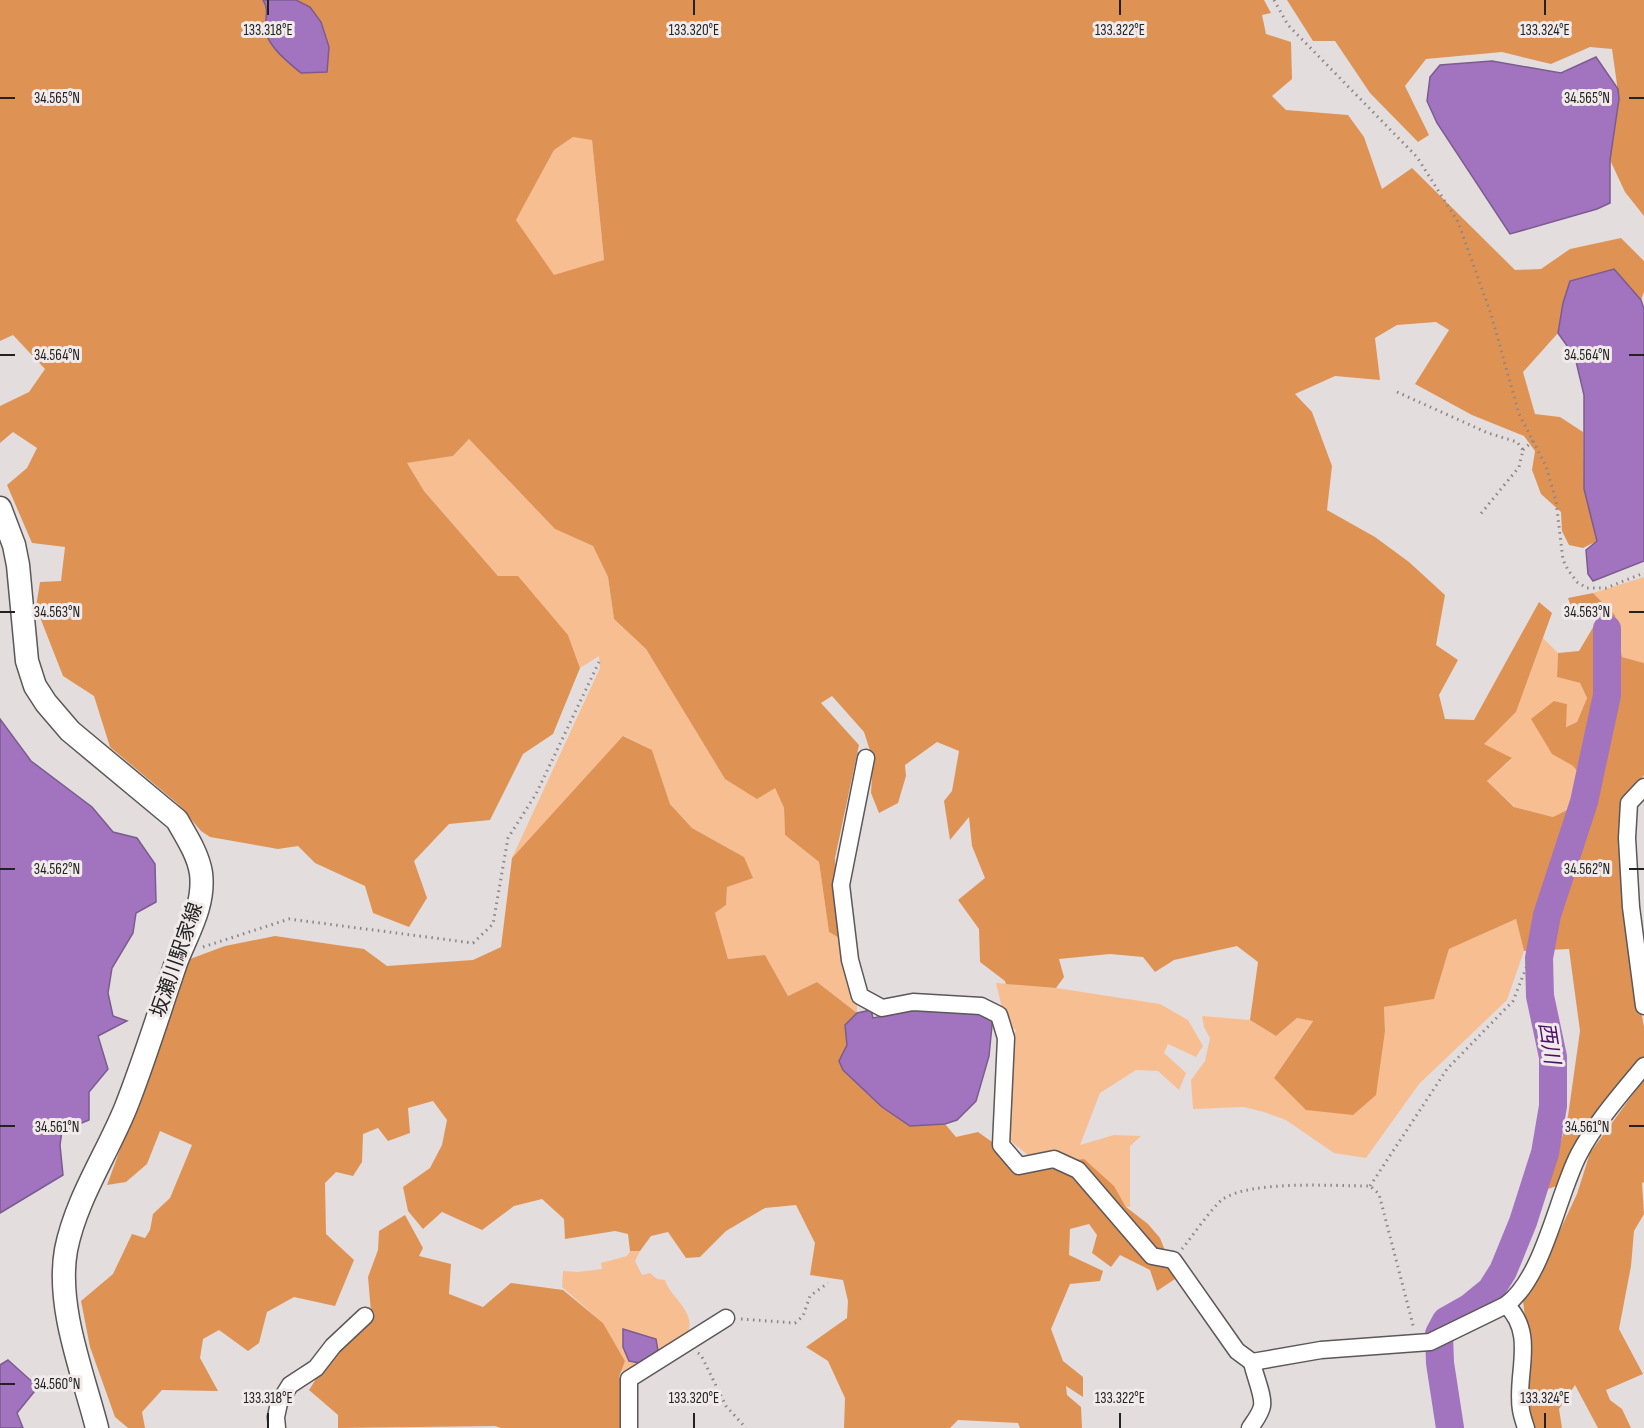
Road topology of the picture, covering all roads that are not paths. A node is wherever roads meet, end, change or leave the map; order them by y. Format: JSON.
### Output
{"nodes":[{"id":1,"x":0,"y":508,"type":"edge"},
{"id":2,"x":866,"y":758,"type":"dead end"},
{"id":3,"x":1644,"y":787,"type":"edge"},
{"id":4,"x":1644,"y":1006,"type":"edge"},
{"id":5,"x":1644,"y":1066,"type":"edge"},
{"id":6,"x":1506,"y":1305,"type":"junction"},
{"id":7,"x":365,"y":1316,"type":"dead end"},
{"id":8,"x":726,"y":1318,"type":"road end"},
{"id":9,"x":1252,"y":1362,"type":"junction"},
{"id":10,"x":97,"y":1428,"type":"edge"},
{"id":11,"x":277,"y":1428,"type":"edge"},
{"id":12,"x":629,"y":1428,"type":"edge"},
{"id":13,"x":1250,"y":1428,"type":"edge"},
{"id":14,"x":1526,"y":1428,"type":"edge"}],
"edges":[{"from":1,"to":10,"type":"main road","name":"坂瀬川駅家線"},
{"from":2,"to":9,"type":"street"},
{"from":3,"to":4,"type":"street"},
{"from":5,"to":6,"type":"street"},
{"from":6,"to":9,"type":"street"},
{"from":6,"to":14,"type":"street"},
{"from":7,"to":11,"type":"street"},
{"from":8,"to":12,"type":"street"},
{"from":9,"to":13,"type":"street"}]}
